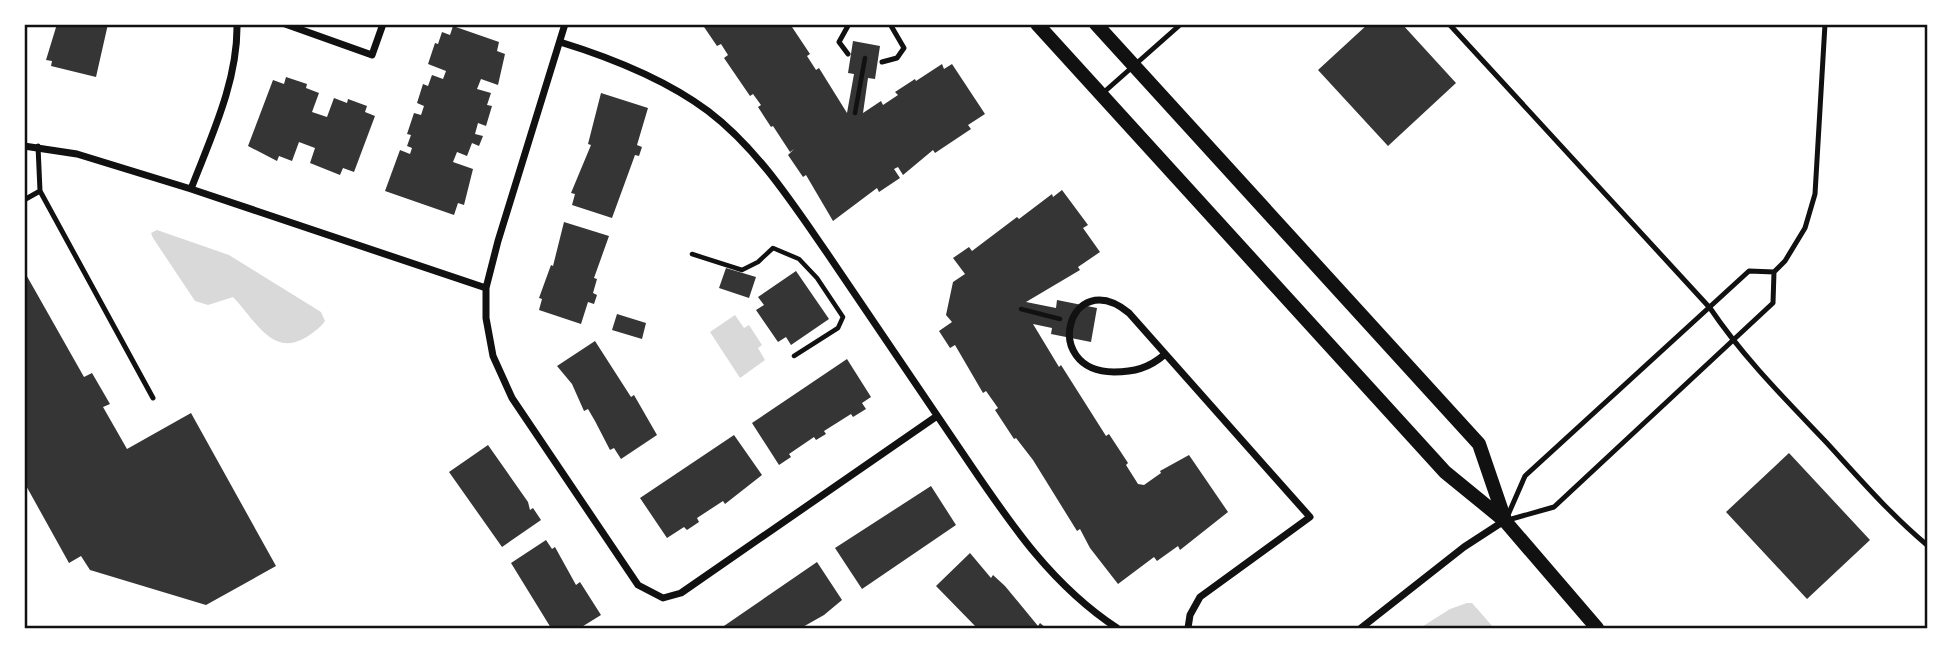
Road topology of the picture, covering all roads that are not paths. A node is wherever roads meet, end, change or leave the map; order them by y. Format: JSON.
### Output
{"nodes":[{"id":1,"x":237,"y":24,"type":"edge"},
{"id":2,"x":285,"y":24,"type":"edge"},
{"id":3,"x":383,"y":24,"type":"edge"},
{"id":4,"x":565,"y":24,"type":"edge"},
{"id":5,"x":849,"y":24,"type":"edge"},
{"id":6,"x":890,"y":24,"type":"edge"},
{"id":7,"x":1037,"y":24,"type":"edge"},
{"id":8,"x":1096,"y":24,"type":"edge"},
{"id":9,"x":1181,"y":24,"type":"edge"},
{"id":10,"x":1449,"y":24,"type":"edge"},
{"id":11,"x":1825,"y":24,"type":"edge"},
{"id":12,"x":560,"y":42,"type":"junction"},
{"id":13,"x":848,"y":54,"type":"dead end"},
{"id":14,"x":883,"y":62,"type":"dead end"},
{"id":15,"x":1134,"y":66,"type":"junction"},
{"id":16,"x":1101,"y":95,"type":"junction"},
{"id":17,"x":24,"y":146,"type":"edge"},
{"id":18,"x":38,"y":146,"type":"junction"},
{"id":19,"x":191,"y":189,"type":"junction"},
{"id":20,"x":40,"y":191,"type":"junction"},
{"id":21,"x":24,"y":200,"type":"edge"},
{"id":22,"x":1774,"y":272,"type":"junction"},
{"id":23,"x":486,"y":288,"type":"junction"},
{"id":24,"x":1710,"y":308,"type":"junction"},
{"id":25,"x":1732,"y":341,"type":"junction"},
{"id":26,"x":1164,"y":355,"type":"junction"},
{"id":27,"x":153,"y":398,"type":"dead end"},
{"id":28,"x":937,"y":416,"type":"junction"},
{"id":29,"x":1505,"y":521,"type":"junction"},
{"id":30,"x":1927,"y":545,"type":"edge"},
{"id":31,"x":1117,"y":628,"type":"edge"},
{"id":32,"x":1188,"y":628,"type":"edge"},
{"id":33,"x":1361,"y":628,"type":"edge"},
{"id":34,"x":1597,"y":628,"type":"edge"}],
"edges":[{"from":1,"to":19,"type":"street"},
{"from":2,"to":3,"type":"street"},
{"from":4,"to":12,"type":"street"},
{"from":5,"to":13,"type":"lane"},
{"from":6,"to":14,"type":"lane"},
{"from":7,"to":16,"type":"main road"},
{"from":8,"to":15,"type":"main road"},
{"from":9,"to":15,"type":"lane"},
{"from":10,"to":24,"type":"lane"},
{"from":11,"to":22,"type":"lane"},
{"from":12,"to":23,"type":"street"},
{"from":12,"to":28,"type":"street"},
{"from":15,"to":16,"type":"lane"},
{"from":15,"to":29,"type":"main road"},
{"from":16,"to":29,"type":"main road"},
{"from":17,"to":18,"type":"street"},
{"from":18,"to":19,"type":"street"},
{"from":18,"to":20,"type":"lane"},
{"from":19,"to":23,"type":"street"},
{"from":20,"to":21,"type":"lane"},
{"from":20,"to":27,"type":"lane"},
{"from":22,"to":24,"type":"lane"},
{"from":22,"to":25,"type":"lane"},
{"from":23,"to":28,"type":"street"},
{"from":24,"to":25,"type":"lane"},
{"from":24,"to":29,"type":"lane"},
{"from":25,"to":29,"type":"lane"},
{"from":25,"to":30,"type":"lane"},
{"from":26,"to":26,"type":"street"},
{"from":26,"to":32,"type":"street"},
{"from":28,"to":31,"type":"street"},
{"from":29,"to":33,"type":"street"},
{"from":29,"to":34,"type":"main road"}]}
